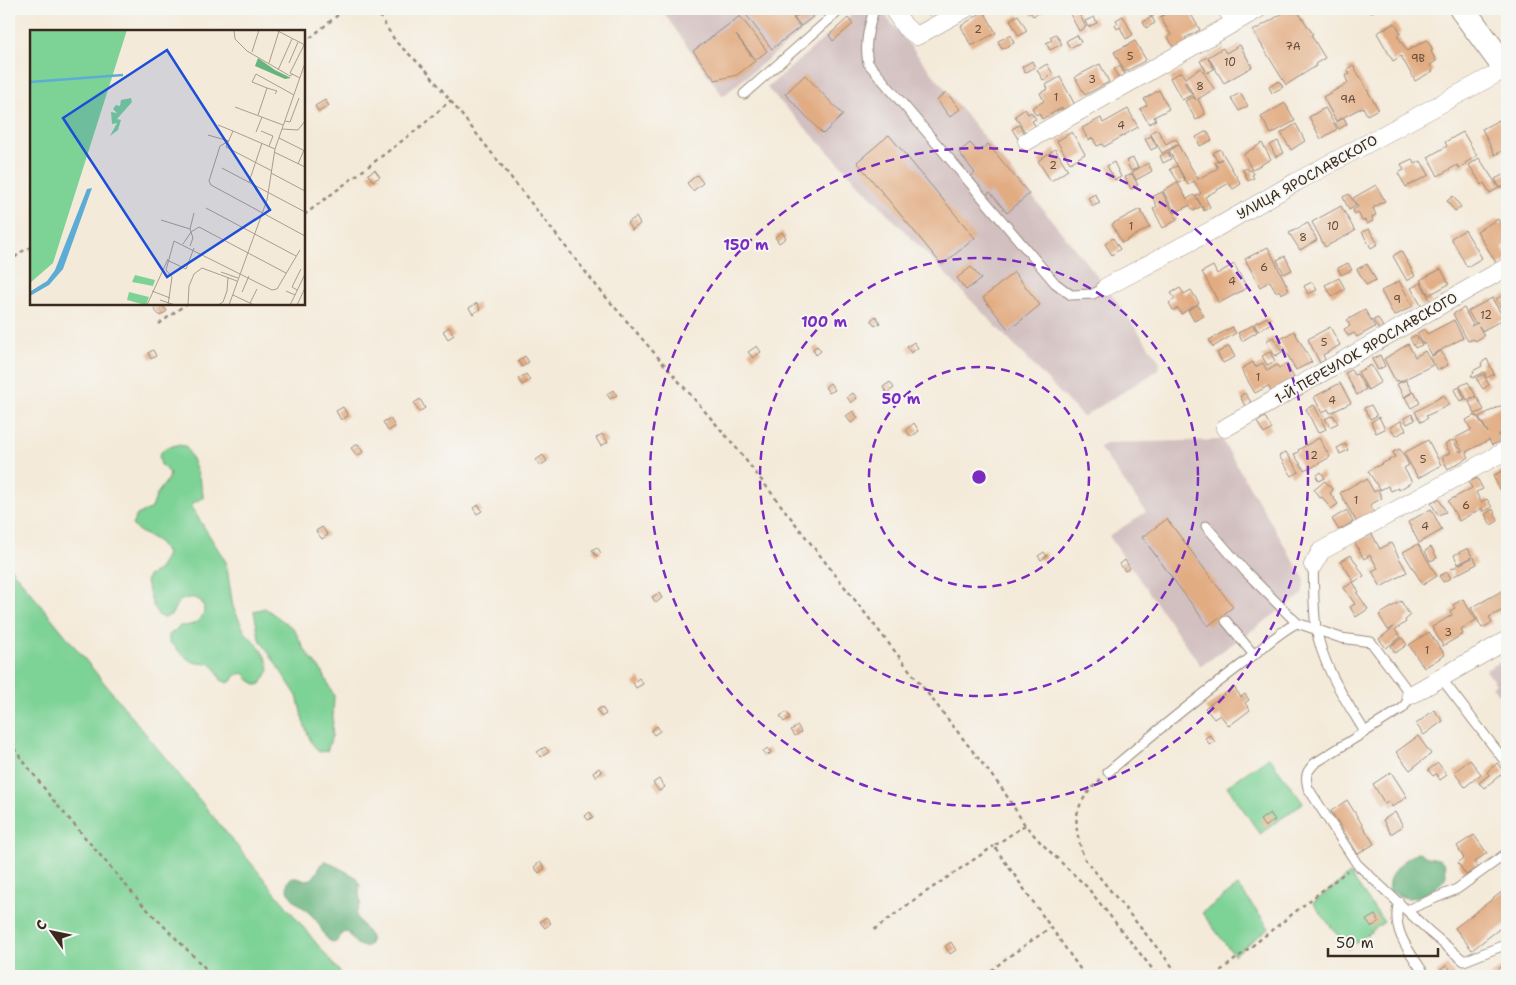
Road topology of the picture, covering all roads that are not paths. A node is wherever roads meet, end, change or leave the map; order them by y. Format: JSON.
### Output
{"nodes":[{"id":1,"x":841,"y":9,"type":"edge"},
{"id":2,"x":874,"y":9,"type":"edge"},
{"id":3,"x":892,"y":9,"type":"edge"},
{"id":4,"x":965,"y":9,"type":"edge"},
{"id":5,"x":1258,"y":9,"type":"edge"},
{"id":6,"x":1462,"y":9,"type":"edge"},
{"id":7,"x":1231,"y":15,"type":"edge"},
{"id":8,"x":1507,"y":69,"type":"edge"},
{"id":9,"x":744,"y":94,"type":"dead end"},
{"id":10,"x":1027,"y":142,"type":"dead end"},
{"id":11,"x":1507,"y":267,"type":"edge"},
{"id":12,"x":1106,"y":287,"type":"joint"},
{"id":13,"x":1225,"y":428,"type":"dead end"},
{"id":14,"x":1507,"y":450,"type":"edge"},
{"id":15,"x":1206,"y":526,"type":"dead end"},
{"id":16,"x":1313,"y":565,"type":"joint"},
{"id":17,"x":1226,"y":621,"type":"dead end"},
{"id":18,"x":1297,"y":623,"type":"junction"},
{"id":19,"x":1316,"y":628,"type":"junction"},
{"id":20,"x":1507,"y":640,"type":"edge"},
{"id":21,"x":1254,"y":655,"type":"junction"},
{"id":22,"x":1441,"y":678,"type":"junction"},
{"id":23,"x":1411,"y":696,"type":"junction"},
{"id":24,"x":1366,"y":732,"type":"junction"},
{"id":25,"x":1507,"y":764,"type":"edge"},
{"id":26,"x":1108,"y":772,"type":"road end"},
{"id":27,"x":1507,"y":853,"type":"edge"},
{"id":28,"x":1399,"y":902,"type":"junction"},
{"id":29,"x":1407,"y":910,"type":"junction"},
{"id":30,"x":1507,"y":944,"type":"edge"},
{"id":31,"x":1426,"y":976,"type":"edge"}],
"edges":[{"from":1,"to":9,"type":"lane"},
{"from":2,"to":12,"type":"lane"},
{"from":3,"to":4,"type":"street"},
{"from":5,"to":7,"type":"street"},
{"from":6,"to":8,"type":"street"},
{"from":7,"to":10,"type":"street"},
{"from":8,"to":12,"type":"street","name":"УЛИЦА ЯРОСЛАВСКОГО"},
{"from":11,"to":13,"type":"street","name":"1-Й ПЕРЕУЛОК ЯРОСЛАВСКОГО"},
{"from":14,"to":16,"type":"street"},
{"from":15,"to":18,"type":"lane"},
{"from":16,"to":19,"type":"lane"},
{"from":17,"to":21,"type":"lane"},
{"from":18,"to":19,"type":"lane"},
{"from":18,"to":21,"type":"lane"},
{"from":19,"to":23,"type":"lane"},
{"from":19,"to":24,"type":"lane"},
{"from":20,"to":22,"type":"street"},
{"from":21,"to":26,"type":"lane"},
{"from":22,"to":23,"type":"street"},
{"from":22,"to":25,"type":"lane"},
{"from":23,"to":24,"type":"lane"},
{"from":24,"to":28,"type":"lane"},
{"from":27,"to":29,"type":"lane"},
{"from":28,"to":29,"type":"lane"},
{"from":28,"to":31,"type":"lane"},
{"from":29,"to":30,"type":"lane"}]}
